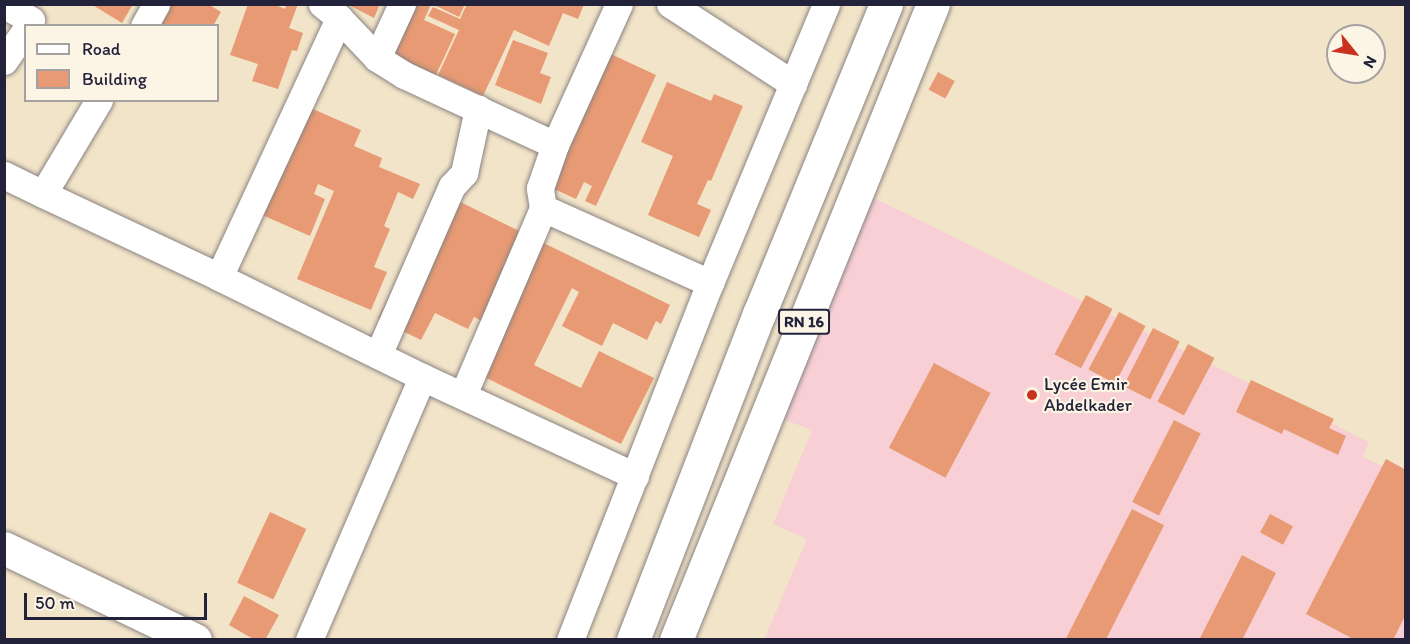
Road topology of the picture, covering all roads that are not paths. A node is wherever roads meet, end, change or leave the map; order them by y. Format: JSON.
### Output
{"nodes":[{"id":1,"x":156,"y":4,"type":"edge"},
{"id":2,"x":402,"y":4,"type":"edge"},
{"id":3,"x":619,"y":4,"type":"edge"},
{"id":4,"x":670,"y":4,"type":"edge"},
{"id":5,"x":826,"y":4,"type":"edge"},
{"id":6,"x":886,"y":4,"type":"edge"},
{"id":7,"x":933,"y":4,"type":"edge"},
{"id":8,"x":4,"y":5,"type":"edge"},
{"id":9,"x":330,"y":11,"type":"edge"},
{"id":10,"x":31,"y":20,"type":"edge"},
{"id":11,"x":145,"y":24,"type":"edge"},
{"id":12,"x":24,"y":31,"type":"edge"},
{"id":13,"x":378,"y":58,"type":"junction"},
{"id":14,"x":4,"y":61,"type":"edge"},
{"id":15,"x":793,"y":84,"type":"junction"},
{"id":16,"x":98,"y":102,"type":"edge"},
{"id":17,"x":478,"y":109,"type":"junction"},
{"id":18,"x":555,"y":145,"type":"junction"},
{"id":19,"x":4,"y":175,"type":"edge"},
{"id":20,"x":43,"y":194,"type":"junction"},
{"id":21,"x":543,"y":208,"type":"junction"},
{"id":22,"x":219,"y":277,"type":"junction"},
{"id":23,"x":710,"y":283,"type":"junction"},
{"id":24,"x":378,"y":355,"type":"junction"},
{"id":25,"x":422,"y":377,"type":"junction"},
{"id":26,"x":463,"y":395,"type":"junction"},
{"id":27,"x":635,"y":476,"type":"junction"},
{"id":28,"x":4,"y":548,"type":"edge"},
{"id":29,"x":195,"y":639,"type":"edge"},
{"id":30,"x":309,"y":639,"type":"edge"},
{"id":31,"x":570,"y":639,"type":"edge"},
{"id":32,"x":633,"y":639,"type":"edge"},
{"id":33,"x":676,"y":639,"type":"edge"}],
"edges":[{"from":1,"to":11,"type":"street"},
{"from":2,"to":13,"type":"street"},
{"from":3,"to":18,"type":"street"},
{"from":4,"to":15,"type":"street"},
{"from":5,"to":15,"type":"street"},
{"from":6,"to":32,"type":"main road","number":"RN 16"},
{"from":7,"to":33,"type":"main road","number":"RN 16"},
{"from":8,"to":10,"type":"street"},
{"from":9,"to":13,"type":"street"},
{"from":9,"to":22,"type":"street"},
{"from":12,"to":14,"type":"street"},
{"from":13,"to":17,"type":"street"},
{"from":15,"to":23,"type":"street"},
{"from":16,"to":20,"type":"street"},
{"from":17,"to":18,"type":"street"},
{"from":17,"to":24,"type":"street"},
{"from":18,"to":21,"type":"street"},
{"from":19,"to":20,"type":"street"},
{"from":20,"to":22,"type":"street"},
{"from":21,"to":23,"type":"street"},
{"from":21,"to":26,"type":"street"},
{"from":22,"to":24,"type":"street"},
{"from":23,"to":27,"type":"street"},
{"from":24,"to":25,"type":"street"},
{"from":25,"to":26,"type":"street"},
{"from":25,"to":30,"type":"street"},
{"from":26,"to":27,"type":"street"},
{"from":27,"to":31,"type":"street"},
{"from":28,"to":29,"type":"main road"}]}
